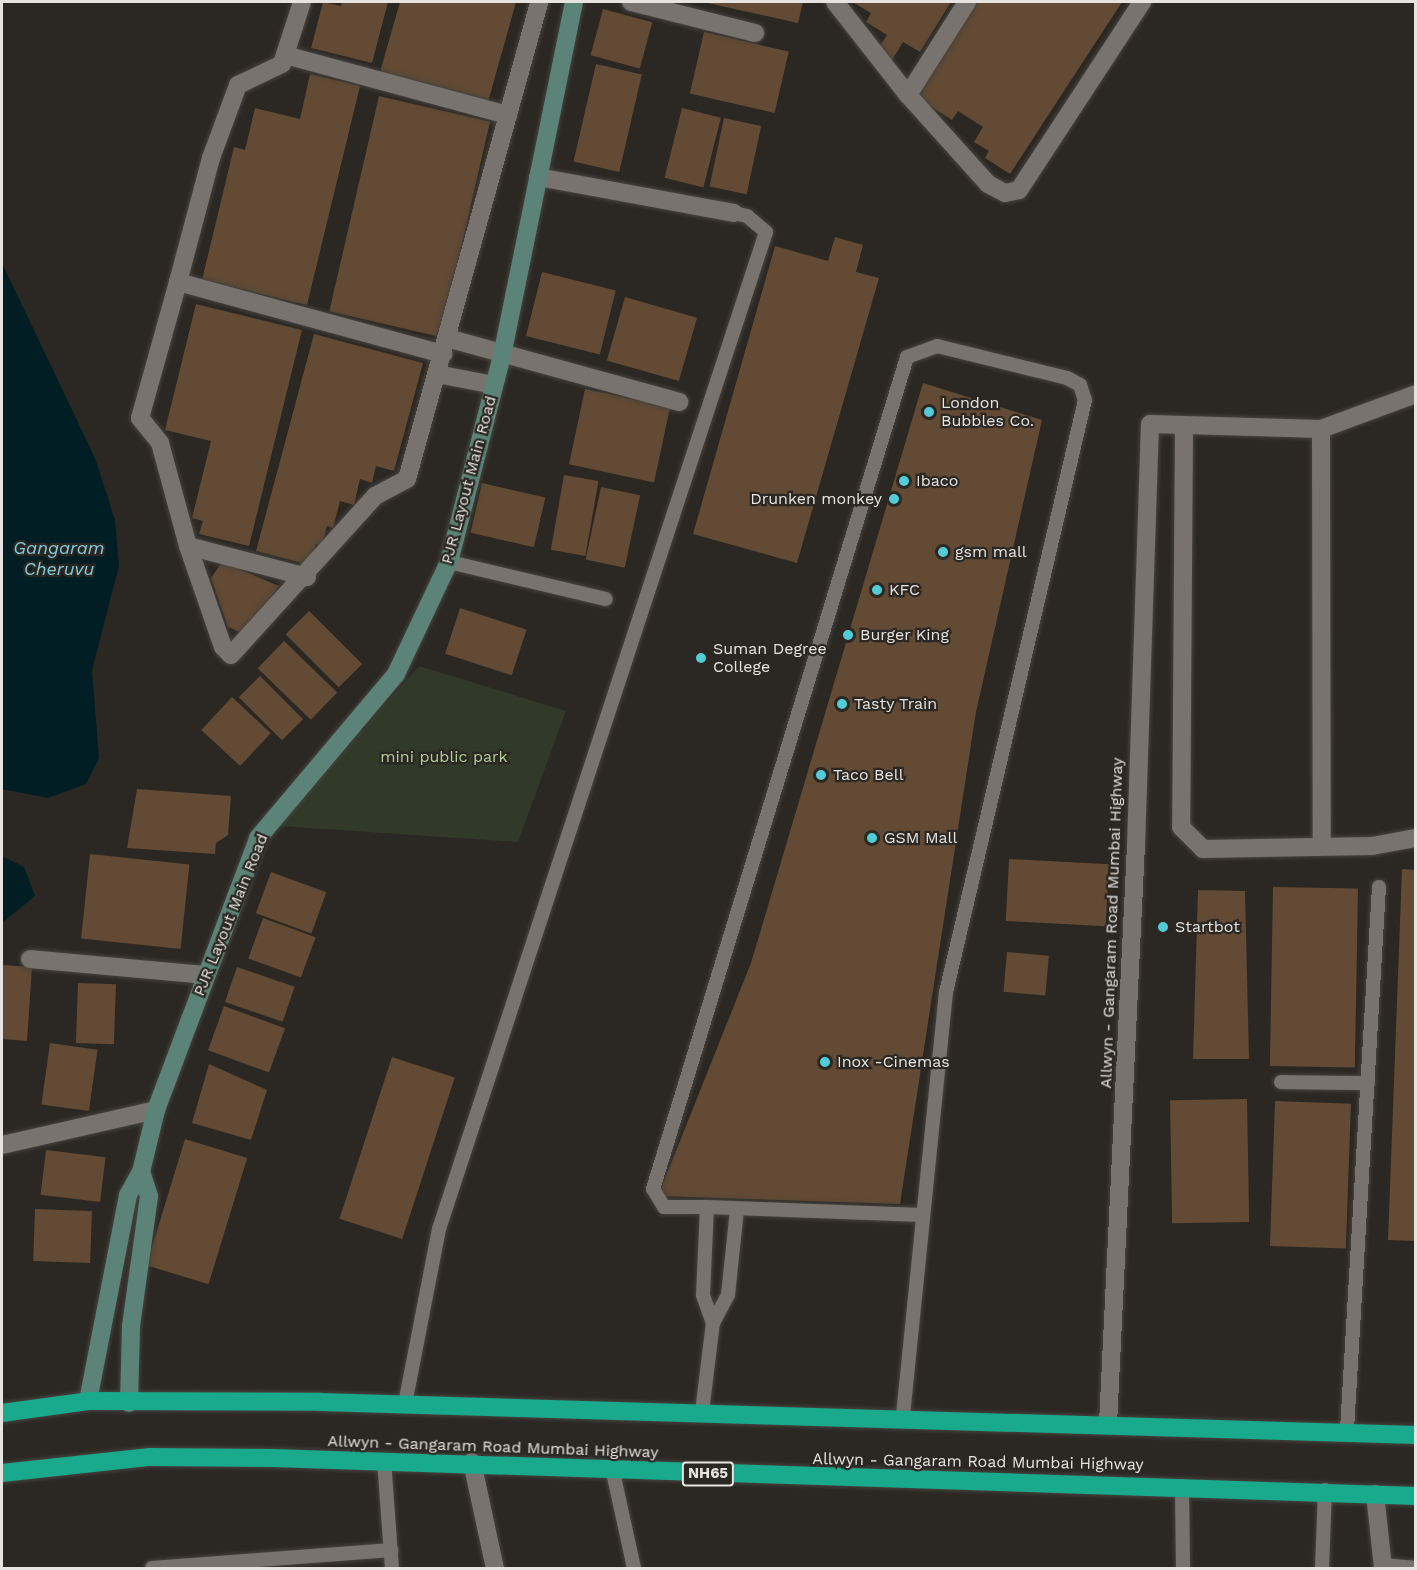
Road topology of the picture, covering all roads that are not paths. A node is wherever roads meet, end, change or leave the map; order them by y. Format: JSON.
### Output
{"nodes":[{"id":1,"x":302,"y":2,"type":"edge"},
{"id":2,"x":539,"y":2,"type":"edge"},
{"id":3,"x":574,"y":2,"type":"edge"},
{"id":4,"x":631,"y":2,"type":"edge"},
{"id":5,"x":835,"y":2,"type":"edge"},
{"id":6,"x":967,"y":2,"type":"edge"},
{"id":7,"x":1142,"y":2,"type":"edge"},
{"id":8,"x":755,"y":33,"type":"dead end"},
{"id":9,"x":285,"y":55,"type":"junction"},
{"id":10,"x":908,"y":95,"type":"junction"},
{"id":11,"x":508,"y":116,"type":"junction"},
{"id":12,"x":538,"y":177,"type":"junction"},
{"id":13,"x":734,"y":213,"type":"joint"},
{"id":14,"x":178,"y":282,"type":"junction"},
{"id":15,"x":445,"y":346,"type":"junction"},
{"id":16,"x":503,"y":351,"type":"junction"},
{"id":17,"x":437,"y":374,"type":"junction"},
{"id":18,"x":494,"y":385,"type":"junction"},
{"id":19,"x":1416,"y":394,"type":"edge"},
{"id":20,"x":679,"y":402,"type":"dead end"},
{"id":21,"x":1184,"y":425,"type":"junction"},
{"id":22,"x":1321,"y":429,"type":"junction"},
{"id":23,"x":188,"y":546,"type":"junction"},
{"id":24,"x":448,"y":562,"type":"junction"},
{"id":25,"x":306,"y":577,"type":"junction"},
{"id":26,"x":606,"y":599,"type":"dead end"},
{"id":27,"x":1416,"y":838,"type":"edge"},
{"id":28,"x":1322,"y":846,"type":"junction"},
{"id":29,"x":1379,"y":887,"type":"dead end"},
{"id":30,"x":30,"y":959,"type":"dead end"},
{"id":31,"x":206,"y":975,"type":"junction"},
{"id":32,"x":1281,"y":1082,"type":"dead end"},
{"id":33,"x":1368,"y":1083,"type":"junction"},
{"id":34,"x":156,"y":1110,"type":"junction"},
{"id":35,"x":2,"y":1145,"type":"edge"},
{"id":36,"x":141,"y":1172,"type":"junction"},
{"id":37,"x":707,"y":1207,"type":"junction"},
{"id":38,"x":737,"y":1209,"type":"junction"},
{"id":39,"x":922,"y":1215,"type":"junction"},
{"id":40,"x":712,"y":1323,"type":"junction"},
{"id":41,"x":88,"y":1401,"type":"junction"},
{"id":42,"x":129,"y":1403,"type":"junction"},
{"id":43,"x":405,"y":1404,"type":"junction"},
{"id":44,"x":702,"y":1412,"type":"junction"},
{"id":45,"x":2,"y":1413,"type":"edge"},
{"id":46,"x":903,"y":1417,"type":"junction"},
{"id":47,"x":1108,"y":1424,"type":"junction"},
{"id":48,"x":1347,"y":1430,"type":"junction"},
{"id":49,"x":1416,"y":1435,"type":"edge"},
{"id":50,"x":384,"y":1460,"type":"junction"},
{"id":51,"x":472,"y":1462,"type":"junction"},
{"id":52,"x":613,"y":1472,"type":"junction"},
{"id":53,"x":2,"y":1473,"type":"edge"},
{"id":54,"x":1182,"y":1486,"type":"junction"},
{"id":55,"x":1325,"y":1490,"type":"junction"},
{"id":56,"x":1375,"y":1494,"type":"junction"},
{"id":57,"x":1416,"y":1496,"type":"edge"},
{"id":58,"x":391,"y":1550,"type":"junction"},
{"id":59,"x":1383,"y":1567,"type":"edge"},
{"id":60,"x":1416,"y":1568,"type":"edge"},
{"id":61,"x":152,"y":1569,"type":"edge"},
{"id":62,"x":392,"y":1569,"type":"edge"},
{"id":63,"x":495,"y":1569,"type":"edge"},
{"id":64,"x":634,"y":1569,"type":"edge"},
{"id":65,"x":1184,"y":1569,"type":"edge"},
{"id":66,"x":1322,"y":1569,"type":"edge"}],
"edges":[{"from":1,"to":9,"type":"street"},
{"from":2,"to":11,"type":"street"},
{"from":3,"to":12,"type":"street","name":"PJR Layout Main Road"},
{"from":4,"to":8,"type":"street"},
{"from":5,"to":10,"type":"street"},
{"from":6,"to":10,"type":"street"},
{"from":7,"to":10,"type":"street"},
{"from":9,"to":11,"type":"street"},
{"from":9,"to":14,"type":"street"},
{"from":11,"to":15,"type":"street"},
{"from":12,"to":13,"type":"street"},
{"from":12,"to":16,"type":"street","name":"PJR Layout Main Road"},
{"from":13,"to":43,"type":"lane"},
{"from":14,"to":15,"type":"street"},
{"from":14,"to":23,"type":"street"},
{"from":15,"to":16,"type":"street"},
{"from":15,"to":17,"type":"street"},
{"from":16,"to":18,"type":"street","name":"PJR Layout Main Road"},
{"from":16,"to":20,"type":"street"},
{"from":17,"to":18,"type":"street"},
{"from":17,"to":25,"type":"street"},
{"from":18,"to":24,"type":"street","name":"PJR Layout Main Road"},
{"from":19,"to":22,"type":"street"},
{"from":21,"to":22,"type":"street"},
{"from":21,"to":28,"type":"street"},
{"from":21,"to":47,"type":"street","name":"Allwyn - Gangaram Road Mumbai Highway"},
{"from":22,"to":28,"type":"street"},
{"from":23,"to":25,"type":"street"},
{"from":23,"to":25,"type":"street"},
{"from":24,"to":26,"type":"lane"},
{"from":24,"to":31,"type":"street","name":"PJR Layout Main Road"},
{"from":27,"to":28,"type":"street"},
{"from":29,"to":33,"type":"lane"},
{"from":30,"to":31,"type":"street"},
{"from":31,"to":34,"type":"street","name":"PJR Layout Main Road"},
{"from":32,"to":33,"type":"lane"},
{"from":33,"to":48,"type":"lane"},
{"from":34,"to":35,"type":"street"},
{"from":34,"to":36,"type":"street","name":"PJR Layout Main Road"},
{"from":36,"to":41,"type":"street","name":"PJR Layout Main Road"},
{"from":36,"to":42,"type":"street","name":"PJR Layout Main Road"},
{"from":37,"to":38,"type":"lane"},
{"from":37,"to":39,"type":"lane"},
{"from":37,"to":40,"type":"lane"},
{"from":38,"to":39,"type":"lane"},
{"from":38,"to":40,"type":"lane"},
{"from":39,"to":46,"type":"lane"},
{"from":40,"to":44,"type":"lane"},
{"from":41,"to":42,"type":"highway"},
{"from":41,"to":45,"type":"highway"},
{"from":42,"to":43,"type":"highway"},
{"from":43,"to":44,"type":"highway"},
{"from":44,"to":46,"type":"highway"},
{"from":46,"to":47,"type":"highway"},
{"from":47,"to":48,"type":"highway"},
{"from":48,"to":49,"type":"highway"},
{"from":50,"to":51,"type":"highway","name":"Allwyn - Gangaram Road Mumbai Highway","number":"NH65"},
{"from":50,"to":53,"type":"highway","name":"Allwyn - Gangaram Road Mumbai Highway","number":"NH65"},
{"from":50,"to":58,"type":"lane"},
{"from":51,"to":52,"type":"highway","name":"Allwyn - Gangaram Road Mumbai Highway","number":"NH65"},
{"from":51,"to":63,"type":"street"},
{"from":52,"to":54,"type":"highway","name":"Allwyn - Gangaram Road Mumbai Highway","number":"NH65"},
{"from":52,"to":64,"type":"lane"},
{"from":54,"to":55,"type":"highway","name":"Allwyn - Gangaram Road Mumbai Highway","number":"NH65"},
{"from":54,"to":65,"type":"lane"},
{"from":55,"to":56,"type":"highway","name":"Allwyn - Gangaram Road Mumbai Highway","number":"NH65"},
{"from":55,"to":66,"type":"lane"},
{"from":56,"to":57,"type":"highway","name":"Allwyn - Gangaram Road Mumbai Highway","number":"NH65"},
{"from":56,"to":59,"type":"street"},
{"from":58,"to":61,"type":"lane"},
{"from":58,"to":62,"type":"lane"},
{"from":59,"to":60,"type":"lane"}]}
